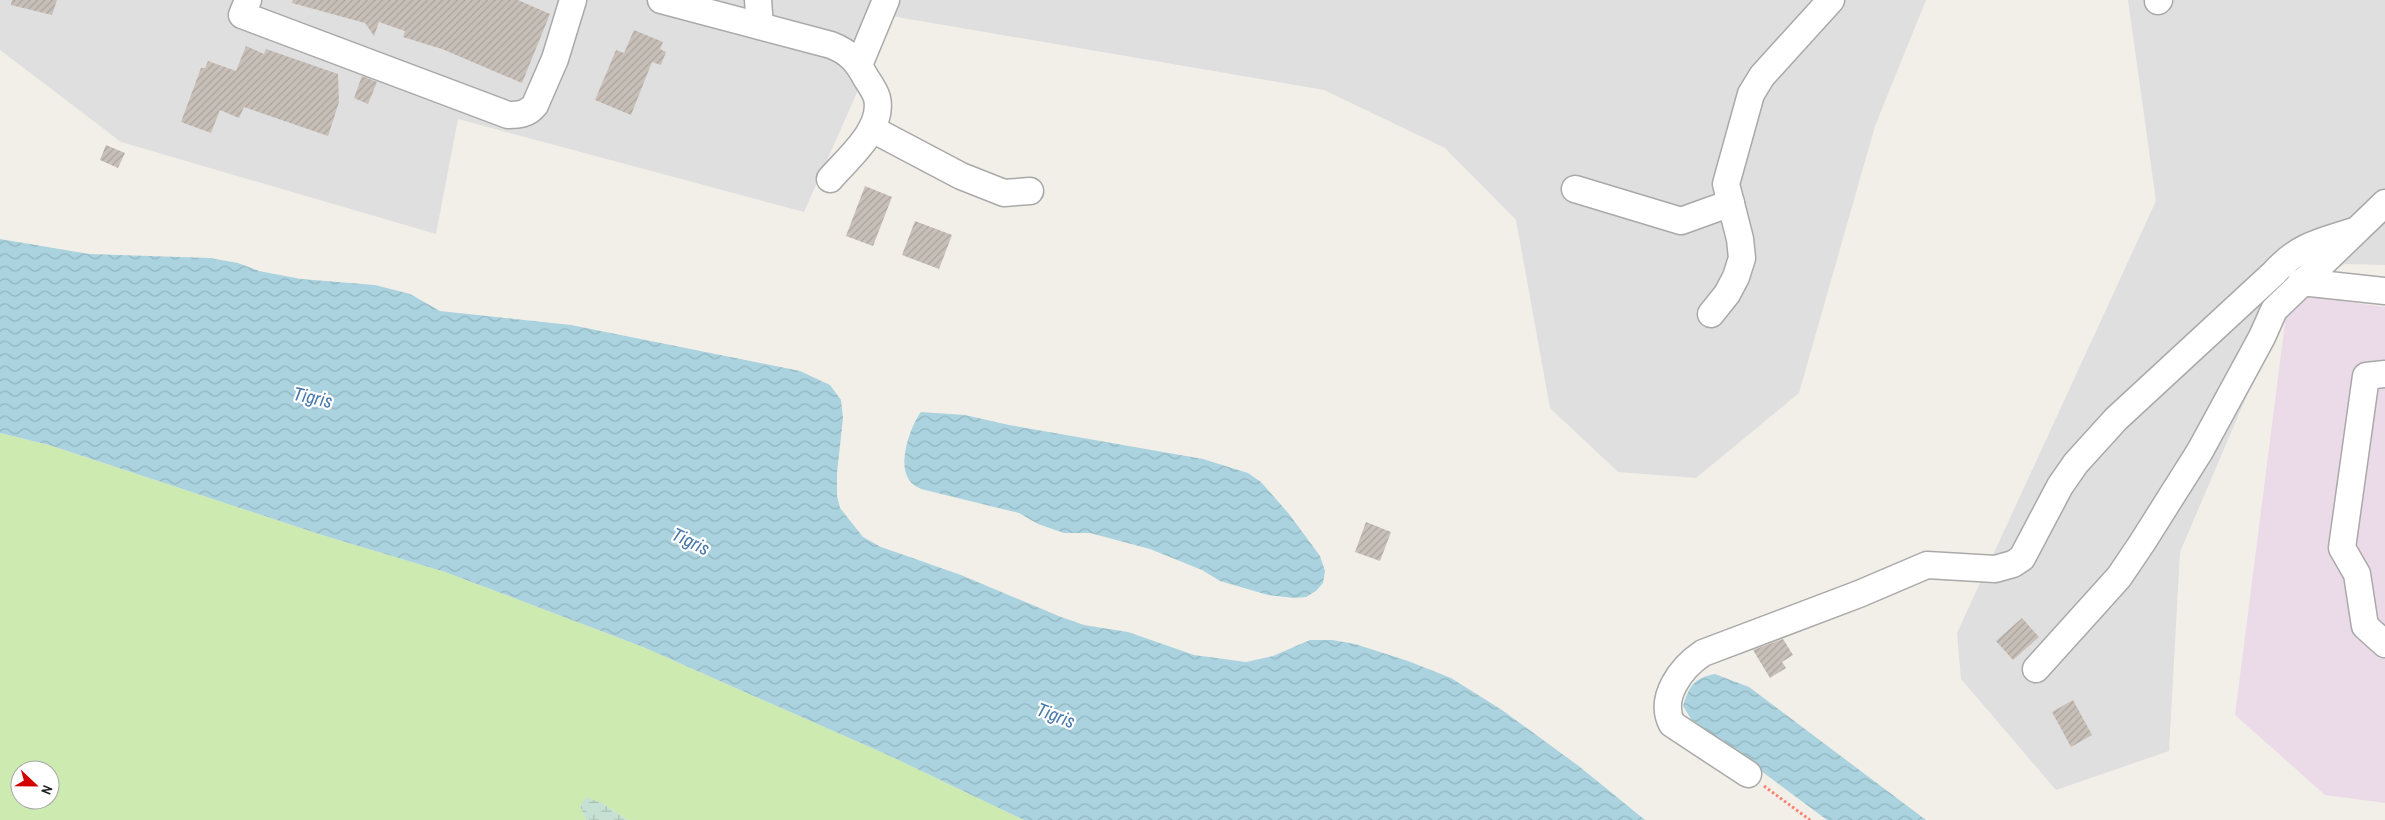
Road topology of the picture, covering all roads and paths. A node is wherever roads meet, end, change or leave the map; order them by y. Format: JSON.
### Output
{"nodes":[{"id":1,"x":248,"y":0,"type":"edge"},
{"id":2,"x":573,"y":0,"type":"edge"},
{"id":3,"x":661,"y":0,"type":"edge"},
{"id":4,"x":758,"y":0,"type":"edge"},
{"id":5,"x":886,"y":0,"type":"edge"},
{"id":6,"x":1831,"y":0,"type":"edge"},
{"id":7,"x":760,"y":26,"type":"junction"},
{"id":8,"x":859,"y":65,"type":"junction"},
{"id":9,"x":872,"y":129,"type":"junction"},
{"id":10,"x":830,"y":179,"type":"dead end"},
{"id":11,"x":1575,"y":189,"type":"dead end"},
{"id":12,"x":1030,"y":191,"type":"dead end"},
{"id":13,"x":1730,"y":203,"type":"junction"},
{"id":14,"x":2385,"y":203,"type":"edge"},
{"id":15,"x":2354,"y":231,"type":"junction"},
{"id":16,"x":2301,"y":282,"type":"junction"},
{"id":17,"x":2385,"y":291,"type":"edge"},
{"id":18,"x":1711,"y":314,"type":"dead end"},
{"id":19,"x":2385,"y":374,"type":"edge"},
{"id":20,"x":2385,"y":644,"type":"edge"},
{"id":21,"x":2036,"y":669,"type":"dead end"},
{"id":22,"x":1748,"y":774,"type":"joint"},
{"id":23,"x":1810,"y":820,"type":"edge"}],
"edges":[{"from":1,"to":2,"type":"street"},
{"from":3,"to":7,"type":"street"},
{"from":4,"to":7,"type":"street"},
{"from":5,"to":8,"type":"street"},
{"from":6,"to":13,"type":"street"},
{"from":7,"to":8,"type":"street"},
{"from":8,"to":9,"type":"street"},
{"from":9,"to":10,"type":"street"},
{"from":9,"to":12,"type":"street"},
{"from":11,"to":13,"type":"street"},
{"from":13,"to":18,"type":"street"},
{"from":14,"to":15,"type":"street"},
{"from":15,"to":16,"type":"street"},
{"from":15,"to":22,"type":"street"},
{"from":16,"to":17,"type":"street"},
{"from":16,"to":21,"type":"street"},
{"from":19,"to":20,"type":"street"},
{"from":22,"to":23,"type":"path"}]}
